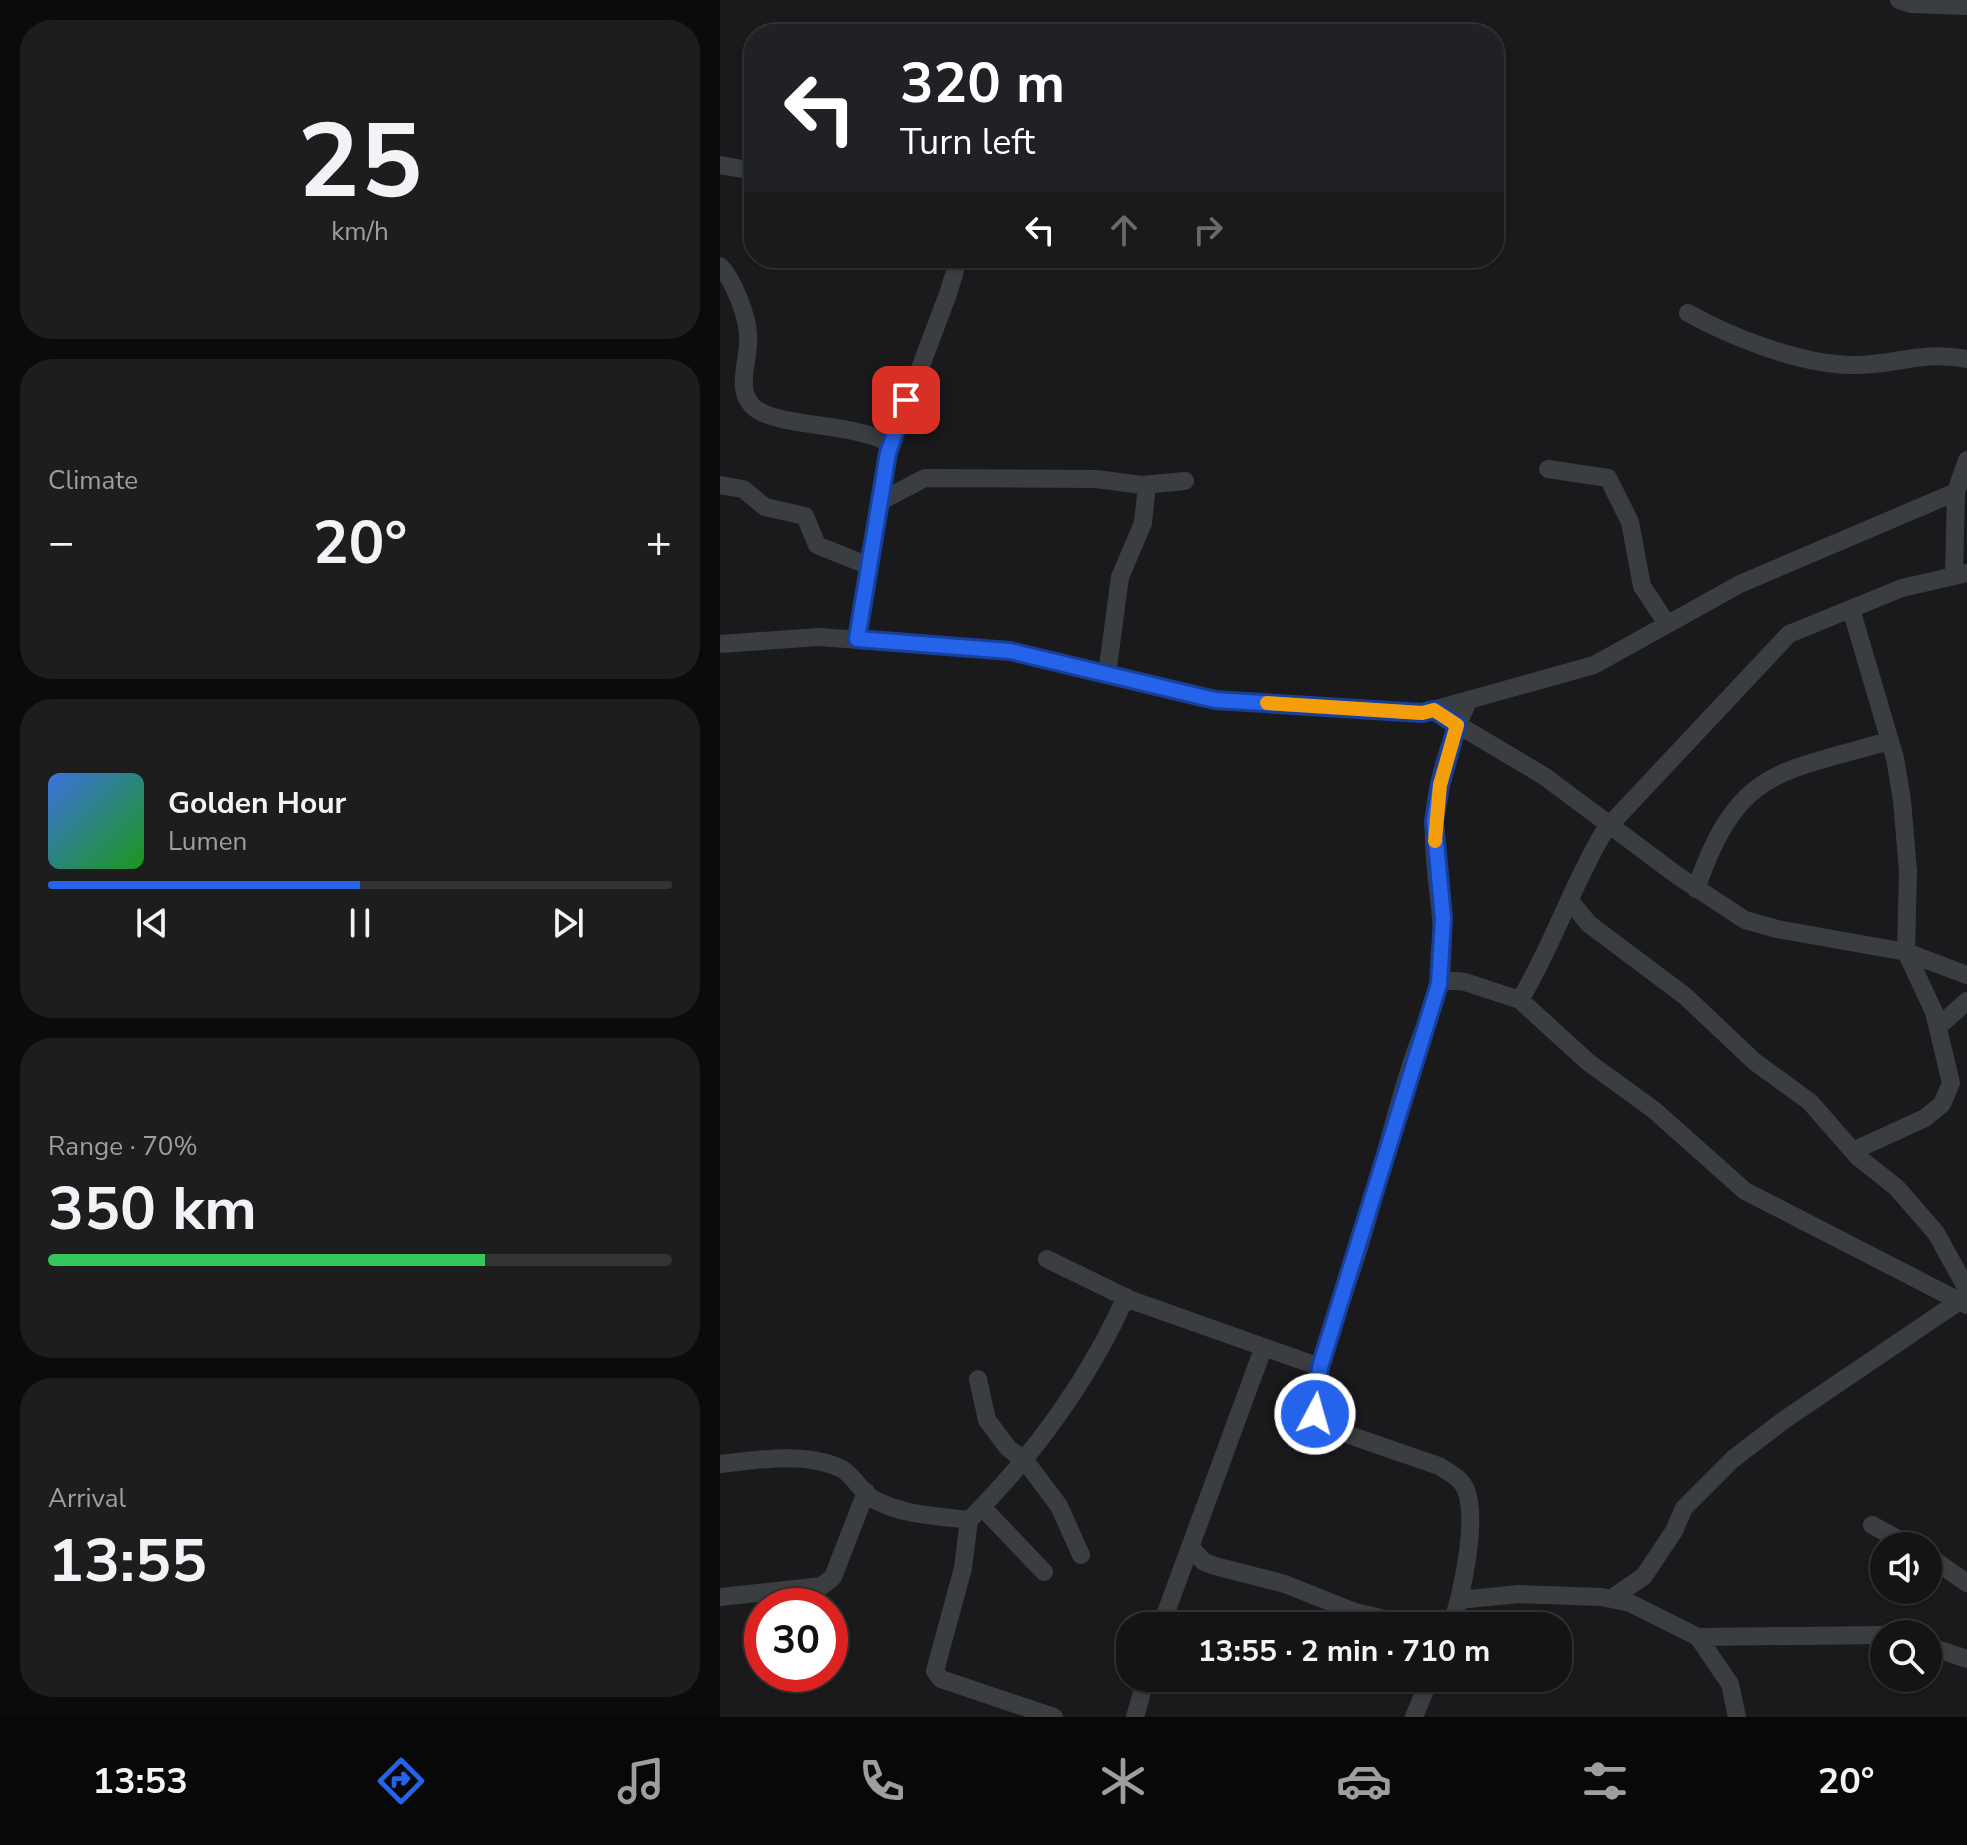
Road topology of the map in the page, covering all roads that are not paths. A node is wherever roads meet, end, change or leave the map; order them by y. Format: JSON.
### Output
{"nodes":[{"id":1,"x":1906,"y":1,"type":"edge"},
{"id":2,"x":1967,"y":6,"type":"edge"},
{"id":3,"x":720,"y":165,"type":"edge"},
{"id":4,"x":744,"y":169,"type":"edge"},
{"id":5,"x":720,"y":266,"type":"edge"},
{"id":6,"x":955,"y":268,"type":"edge"},
{"id":7,"x":1688,"y":313,"type":"dead end"},
{"id":8,"x":1967,"y":359,"type":"edge"},
{"id":9,"x":891,"y":444,"type":"junction"},
{"id":10,"x":1967,"y":460,"type":"edge"},
{"id":11,"x":1548,"y":469,"type":"dead end"},
{"id":12,"x":1185,"y":481,"type":"dead end"},
{"id":13,"x":720,"y":485,"type":"edge"},
{"id":14,"x":1147,"y":485,"type":"junction"},
{"id":15,"x":1956,"y":492,"type":"junction"},
{"id":16,"x":879,"y":502,"type":"junction"},
{"id":17,"x":869,"y":566,"type":"junction"},
{"id":18,"x":1960,"y":574,"type":"edge"},
{"id":19,"x":1851,"y":609,"type":"junction"},
{"id":20,"x":1667,"y":624,"type":"junction"},
{"id":21,"x":857,"y":639,"type":"junction"},
{"id":22,"x":720,"y":644,"type":"edge"},
{"id":23,"x":1107,"y":674,"type":"junction"},
{"id":24,"x":1469,"y":700,"type":"junction"},
{"id":25,"x":1434,"y":710,"type":"junction"},
{"id":26,"x":1457,"y":725,"type":"junction"},
{"id":27,"x":1889,"y":741,"type":"junction"},
{"id":28,"x":1611,"y":824,"type":"junction"},
{"id":29,"x":1696,"y":889,"type":"junction"},
{"id":30,"x":1570,"y":901,"type":"junction"},
{"id":31,"x":1906,"y":952,"type":"junction"},
{"id":32,"x":1967,"y":975,"type":"edge"},
{"id":33,"x":1439,"y":979,"type":"junction"},
{"id":34,"x":1520,"y":1000,"type":"junction"},
{"id":35,"x":1967,"y":1001,"type":"edge"},
{"id":36,"x":1939,"y":1026,"type":"junction"},
{"id":37,"x":1853,"y":1151,"type":"junction"},
{"id":38,"x":1047,"y":1259,"type":"dead end"},
{"id":39,"x":1126,"y":1297,"type":"junction"},
{"id":40,"x":1964,"y":1299,"type":"edge"},
{"id":41,"x":1263,"y":1349,"type":"junction"},
{"id":42,"x":1320,"y":1367,"type":"junction"},
{"id":43,"x":978,"y":1379,"type":"dead end"},
{"id":44,"x":1026,"y":1462,"type":"junction"},
{"id":45,"x":720,"y":1464,"type":"edge"},
{"id":46,"x":866,"y":1492,"type":"junction"},
{"id":47,"x":975,"y":1513,"type":"junction"},
{"id":48,"x":1872,"y":1525,"type":"dead end"},
{"id":49,"x":1885,"y":1532,"type":"edge"},
{"id":50,"x":1190,"y":1547,"type":"junction"},
{"id":51,"x":1081,"y":1555,"type":"dead end"},
{"id":52,"x":1942,"y":1566,"type":"edge"},
{"id":53,"x":1044,"y":1572,"type":"dead end"},
{"id":54,"x":1967,"y":1583,"type":"edge"},
{"id":55,"x":720,"y":1597,"type":"edge"},
{"id":56,"x":1611,"y":1599,"type":"junction"},
{"id":57,"x":1459,"y":1600,"type":"junction"},
{"id":58,"x":1166,"y":1612,"type":"edge"},
{"id":59,"x":1355,"y":1612,"type":"edge"},
{"id":60,"x":1455,"y":1612,"type":"edge"},
{"id":61,"x":1870,"y":1635,"type":"edge"},
{"id":62,"x":1698,"y":1637,"type":"junction"},
{"id":63,"x":1942,"y":1651,"type":"edge"},
{"id":64,"x":1967,"y":1659,"type":"edge"},
{"id":65,"x":1142,"y":1692,"type":"edge"},
{"id":66,"x":1424,"y":1692,"type":"edge"},
{"id":67,"x":1054,"y":1717,"type":"edge"},
{"id":68,"x":1135,"y":1717,"type":"edge"},
{"id":69,"x":1414,"y":1717,"type":"edge"},
{"id":70,"x":1737,"y":1717,"type":"edge"}],
"edges":[{"from":1,"to":2,"type":"street"},
{"from":3,"to":4,"type":"street"},
{"from":5,"to":9,"type":"street"},
{"from":6,"to":9,"type":"street"},
{"from":7,"to":8,"type":"street"},
{"from":9,"to":16,"type":"street"},
{"from":10,"to":15,"type":"street"},
{"from":11,"to":20,"type":"street"},
{"from":12,"to":14,"type":"street"},
{"from":13,"to":17,"type":"street"},
{"from":14,"to":16,"type":"street"},
{"from":14,"to":23,"type":"street"},
{"from":15,"to":18,"type":"street"},
{"from":15,"to":20,"type":"street"},
{"from":16,"to":17,"type":"street"},
{"from":17,"to":21,"type":"street"},
{"from":18,"to":19,"type":"street"},
{"from":19,"to":27,"type":"street"},
{"from":19,"to":28,"type":"street"},
{"from":20,"to":24,"type":"street"},
{"from":21,"to":22,"type":"street"},
{"from":21,"to":23,"type":"street"},
{"from":23,"to":25,"type":"street"},
{"from":24,"to":25,"type":"street"},
{"from":24,"to":26,"type":"street"},
{"from":25,"to":26,"type":"street"},
{"from":26,"to":28,"type":"street"},
{"from":26,"to":33,"type":"street"},
{"from":27,"to":29,"type":"street"},
{"from":27,"to":31,"type":"street"},
{"from":28,"to":29,"type":"street"},
{"from":28,"to":30,"type":"street"},
{"from":29,"to":31,"type":"street"},
{"from":30,"to":34,"type":"street"},
{"from":30,"to":37,"type":"street"},
{"from":31,"to":32,"type":"street"},
{"from":31,"to":36,"type":"street"},
{"from":33,"to":34,"type":"street"},
{"from":33,"to":42,"type":"street"},
{"from":34,"to":40,"type":"street"},
{"from":35,"to":36,"type":"street"},
{"from":36,"to":37,"type":"street"},
{"from":37,"to":40,"type":"street"},
{"from":38,"to":39,"type":"street"},
{"from":39,"to":41,"type":"street"},
{"from":39,"to":44,"type":"street"},
{"from":40,"to":56,"type":"street"},
{"from":41,"to":42,"type":"street"},
{"from":41,"to":50,"type":"street"},
{"from":42,"to":57,"type":"street"},
{"from":43,"to":44,"type":"street"},
{"from":44,"to":47,"type":"street"},
{"from":44,"to":51,"type":"street"},
{"from":45,"to":46,"type":"street"},
{"from":46,"to":47,"type":"street"},
{"from":46,"to":55,"type":"street"},
{"from":47,"to":53,"type":"street"},
{"from":47,"to":67,"type":"street"},
{"from":48,"to":49,"type":"street"},
{"from":50,"to":58,"type":"street"},
{"from":50,"to":59,"type":"street"},
{"from":52,"to":54,"type":"street"},
{"from":56,"to":57,"type":"street"},
{"from":56,"to":62,"type":"street"},
{"from":57,"to":60,"type":"street"},
{"from":61,"to":62,"type":"street"},
{"from":62,"to":70,"type":"street"},
{"from":63,"to":64,"type":"street"},
{"from":65,"to":68,"type":"street"},
{"from":66,"to":69,"type":"street"}]}
